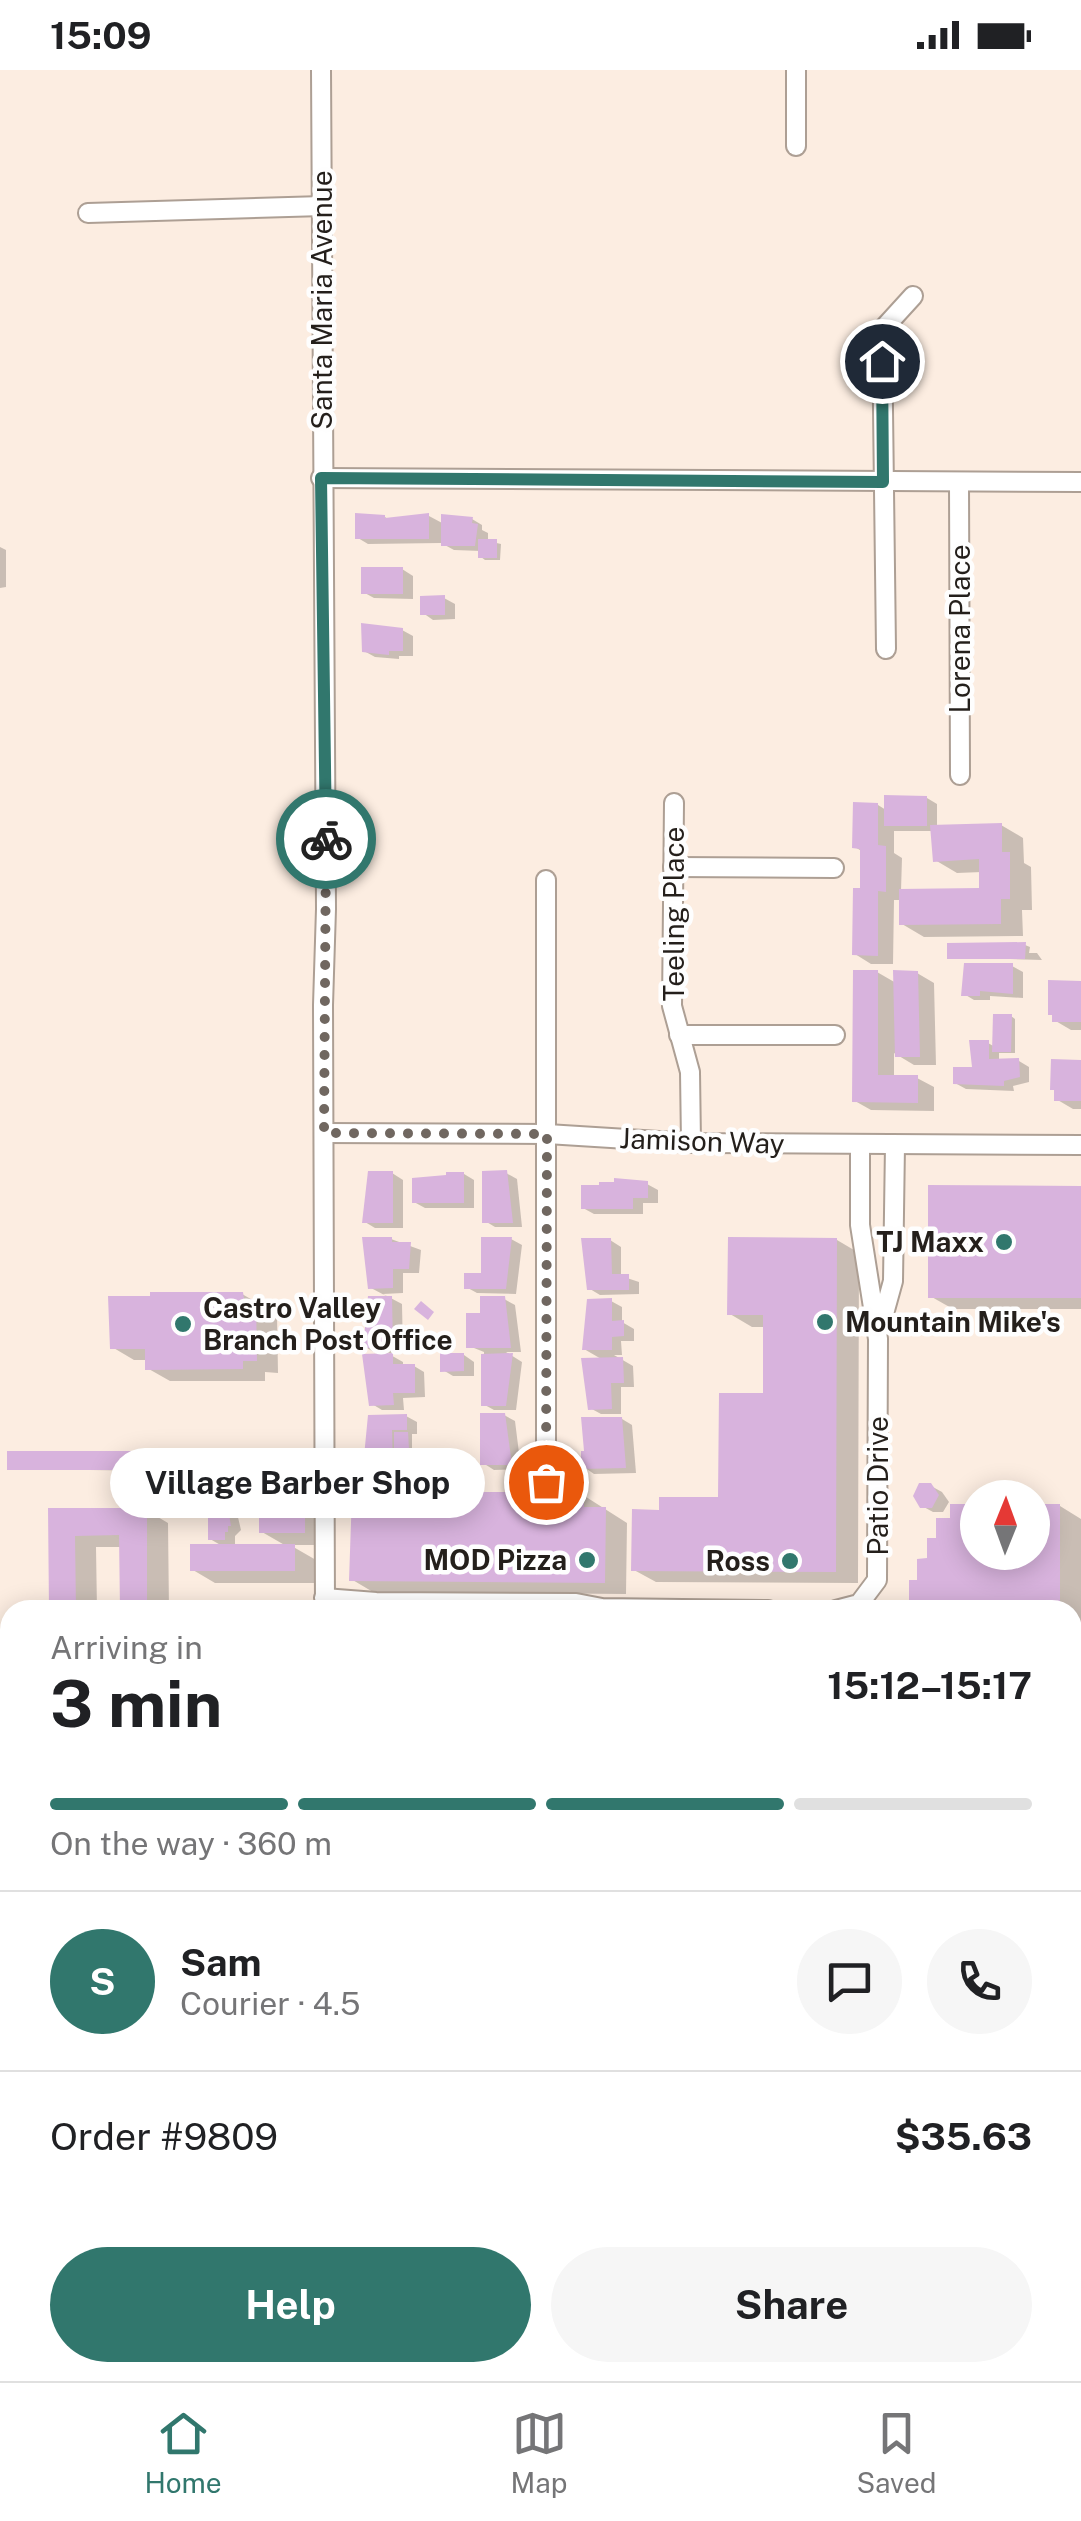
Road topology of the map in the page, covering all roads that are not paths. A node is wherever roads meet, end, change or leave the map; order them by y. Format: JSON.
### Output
{"nodes":[{"id":1,"x":320,"y":70,"type":"edge"},
{"id":2,"x":796,"y":70,"type":"edge"},
{"id":3,"x":796,"y":146,"type":"dead end"},
{"id":4,"x":323,"y":206,"type":"junction"},
{"id":5,"x":88,"y":212,"type":"dead end"},
{"id":6,"x":913,"y":296,"type":"dead end"},
{"id":7,"x":321,"y":478,"type":"junction"},
{"id":8,"x":883,"y":482,"type":"junction"},
{"id":9,"x":959,"y":482,"type":"junction"},
{"id":10,"x":1081,"y":482,"type":"edge"},
{"id":11,"x":886,"y":649,"type":"dead end"},
{"id":12,"x":960,"y":776,"type":"dead end"},
{"id":13,"x":674,"y":802,"type":"dead end"},
{"id":14,"x":673,"y":867,"type":"junction"},
{"id":15,"x":834,"y":868,"type":"dead end"},
{"id":16,"x":546,"y":880,"type":"dead end"},
{"id":17,"x":679,"y":1035,"type":"junction"},
{"id":18,"x":835,"y":1035,"type":"dead end"},
{"id":19,"x":324,"y":1133,"type":"junction"},
{"id":20,"x":547,"y":1134,"type":"junction"},
{"id":21,"x":691,"y":1143,"type":"junction"},
{"id":22,"x":860,"y":1145,"type":"junction"},
{"id":23,"x":895,"y":1145,"type":"junction"},
{"id":24,"x":1081,"y":1145,"type":"edge"},
{"id":25,"x":878,"y":1338,"type":"junction"},
{"id":26,"x":546,"y":1482,"type":"dead end"},
{"id":27,"x":325,"y":1600,"type":"edge"},
{"id":28,"x":863,"y":1600,"type":"edge"}],
"edges":[{"from":1,"to":4,"type":"street","name":"Santa Maria Avenue"},
{"from":2,"to":3,"type":"street"},
{"from":4,"to":5,"type":"street"},
{"from":4,"to":7,"type":"street","name":"Santa Maria Avenue"},
{"from":6,"to":8,"type":"street"},
{"from":7,"to":8,"type":"street"},
{"from":7,"to":19,"type":"street","name":"Santa Maria Avenue"},
{"from":8,"to":9,"type":"street"},
{"from":8,"to":11,"type":"street"},
{"from":9,"to":10,"type":"street"},
{"from":9,"to":12,"type":"street","name":"Lorena Place"},
{"from":13,"to":14,"type":"street","name":"Teeling Place"},
{"from":14,"to":15,"type":"street"},
{"from":14,"to":17,"type":"street","name":"Teeling Place"},
{"from":16,"to":20,"type":"street"},
{"from":17,"to":18,"type":"street"},
{"from":17,"to":21,"type":"street","name":"Teeling Place"},
{"from":19,"to":20,"type":"street","name":"Jamison Way"},
{"from":19,"to":27,"type":"street","name":"Santa Maria Avenue"},
{"from":20,"to":21,"type":"street","name":"Jamison Way"},
{"from":20,"to":26,"type":"street"},
{"from":21,"to":22,"type":"street","name":"Jamison Way"},
{"from":22,"to":23,"type":"street","name":"Jamison Way"},
{"from":22,"to":25,"type":"street","name":"Patio Drive"},
{"from":23,"to":24,"type":"street","name":"Jamison Way"},
{"from":23,"to":25,"type":"street","name":"Patio Drive"},
{"from":25,"to":28,"type":"street","name":"Patio Drive"}]}
